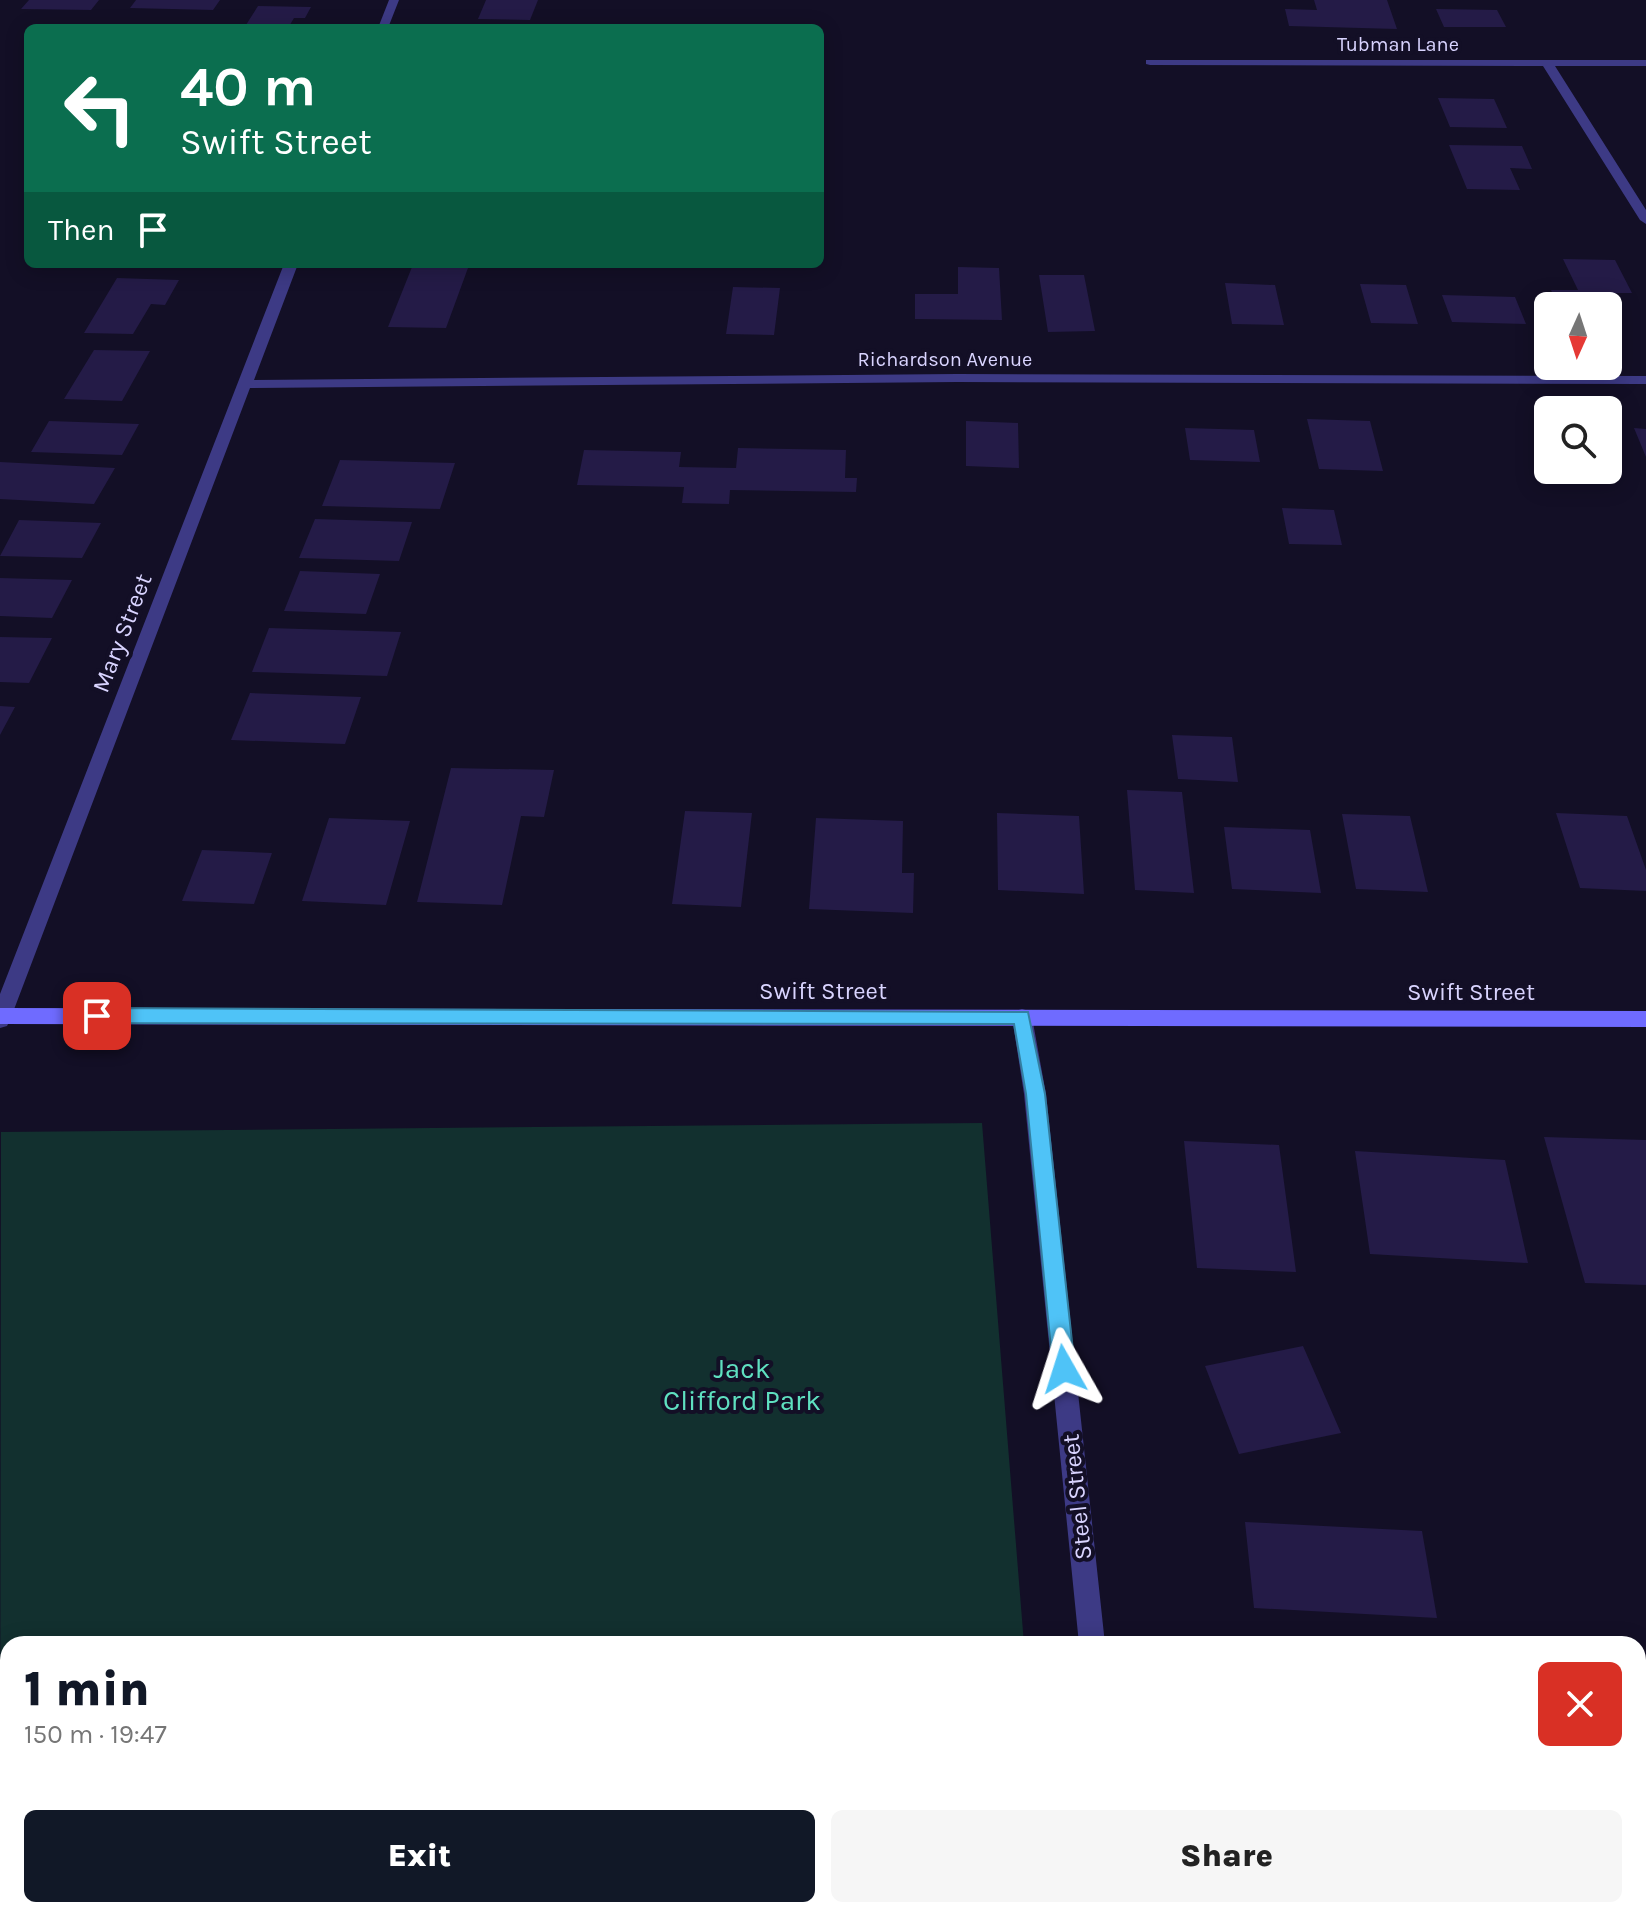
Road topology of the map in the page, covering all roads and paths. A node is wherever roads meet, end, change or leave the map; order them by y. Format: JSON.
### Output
{"nodes":[{"id":1,"x":394,"y":0,"type":"edge"},
{"id":2,"x":385,"y":24,"type":"edge"},
{"id":3,"x":1150,"y":62,"type":"dead end"},
{"id":4,"x":1547,"y":63,"type":"junction"},
{"id":5,"x":1646,"y":63,"type":"edge"},
{"id":6,"x":1646,"y":220,"type":"edge"},
{"id":7,"x":289,"y":268,"type":"edge"},
{"id":8,"x":1646,"y":380,"type":"edge"},
{"id":9,"x":244,"y":384,"type":"junction"},
{"id":10,"x":1,"y":1017,"type":"edge"},
{"id":11,"x":1022,"y":1017,"type":"junction"},
{"id":12,"x":1646,"y":1019,"type":"edge"},
{"id":13,"x":1091,"y":1636,"type":"edge"}],
"edges":[{"from":1,"to":2,"type":"street"},
{"from":3,"to":4,"type":"street","name":"Tubman Lane"},
{"from":4,"to":5,"type":"street","name":"Tubman Lane"},
{"from":4,"to":6,"type":"street"},
{"from":7,"to":9,"type":"street","name":"Mary Street"},
{"from":8,"to":9,"type":"street","name":"Richardson Avenue"},
{"from":9,"to":10,"type":"street","name":"Mary Street"},
{"from":10,"to":11,"type":"main road","name":"Swift Street"},
{"from":11,"to":12,"type":"main road","name":"Swift Street"},
{"from":11,"to":13,"type":"street","name":"Steel Street"}]}
